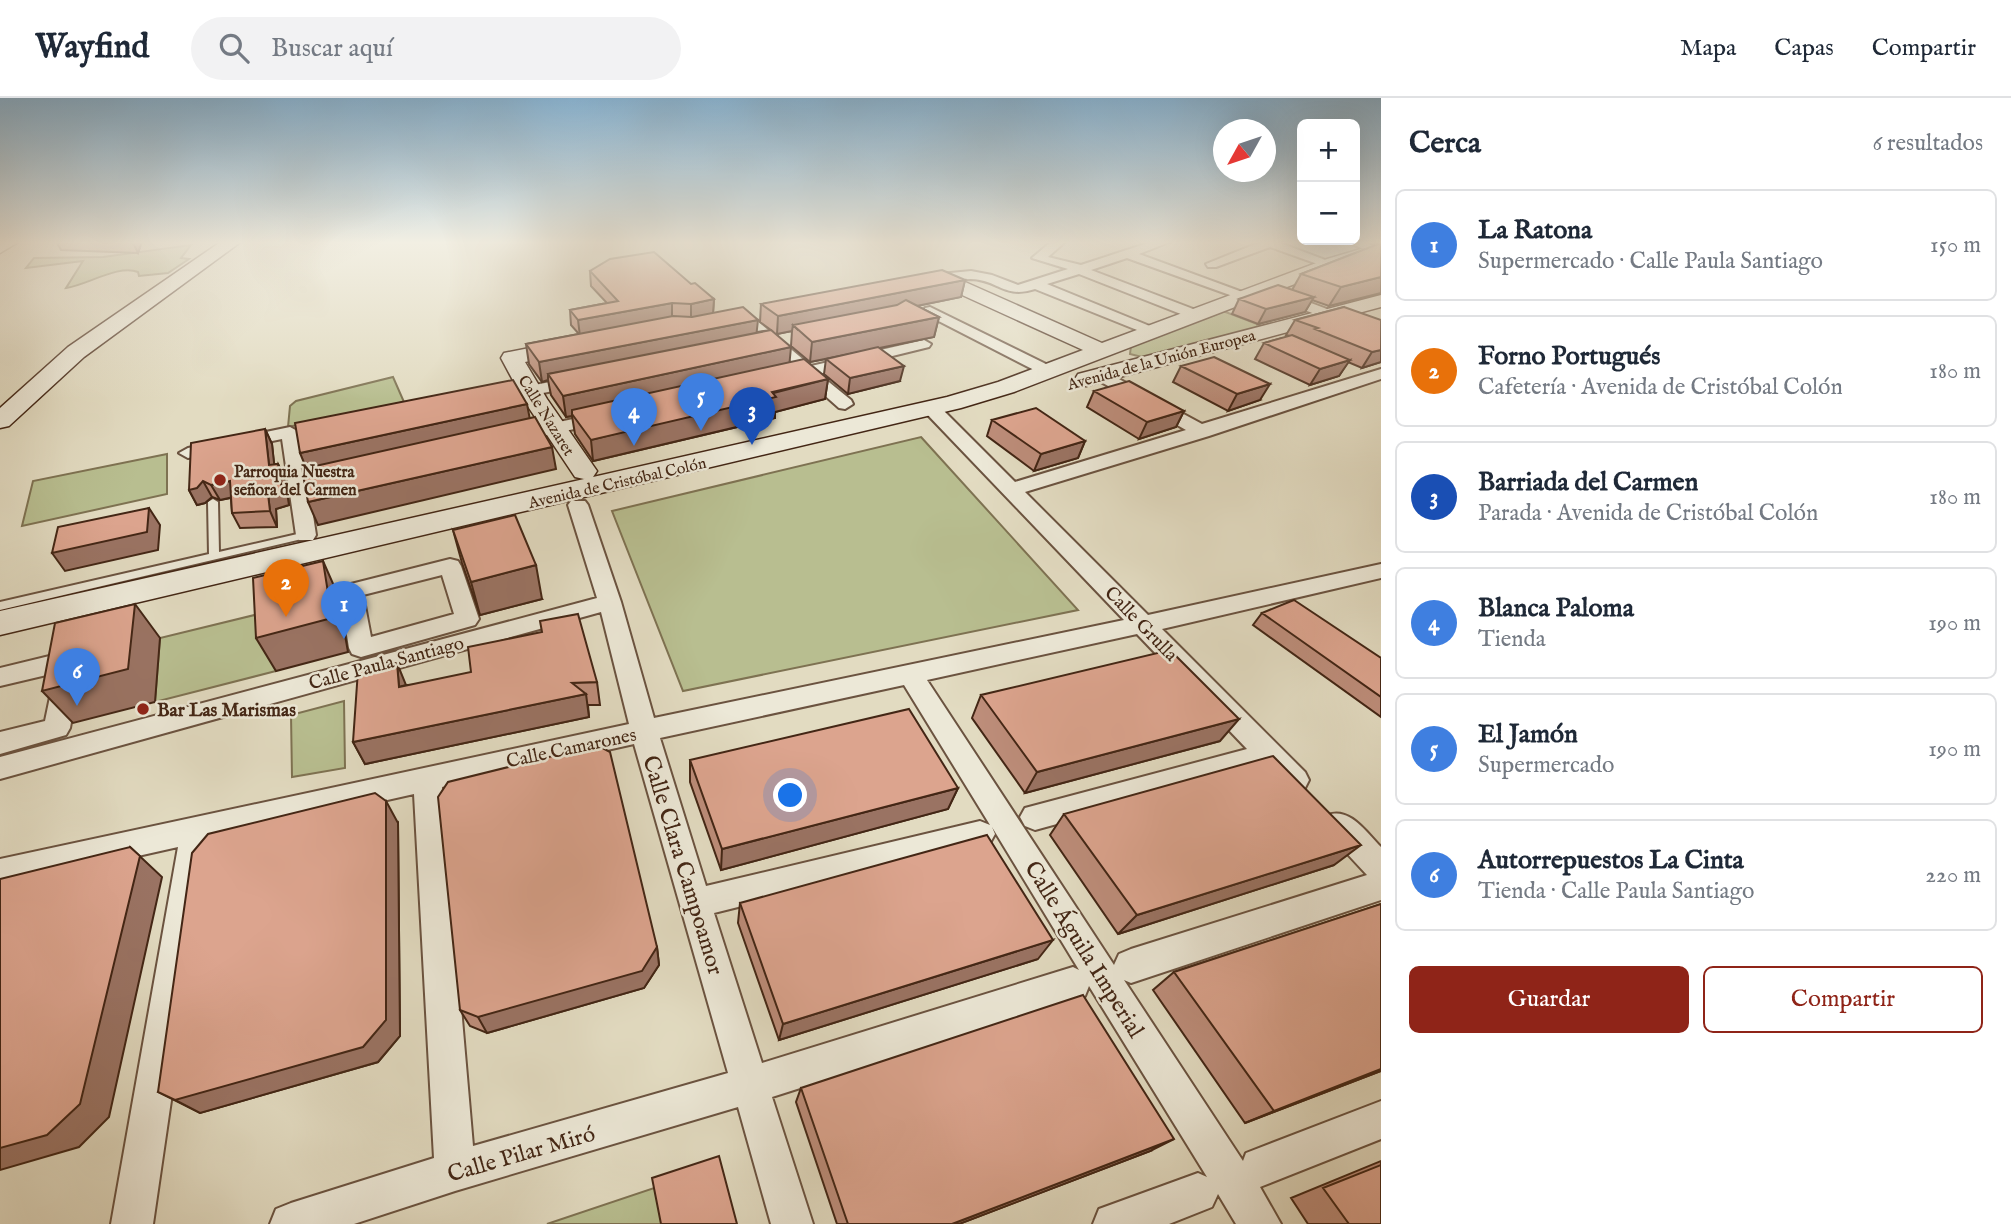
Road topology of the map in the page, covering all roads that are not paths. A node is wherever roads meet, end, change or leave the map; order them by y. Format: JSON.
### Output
{"nodes":[{"id":1,"x":159,"y":294,"type":"edge"},
{"id":2,"x":971,"y":294,"type":"edge"},
{"id":3,"x":1058,"y":294,"type":"edge"},
{"id":4,"x":1141,"y":294,"type":"edge"},
{"id":5,"x":1254,"y":294,"type":"edge"},
{"id":6,"x":1257,"y":294,"type":"edge"},
{"id":7,"x":1381,"y":301,"type":"edge"},
{"id":8,"x":930,"y":311,"type":"edge"},
{"id":9,"x":766,"y":312,"type":"edge"},
{"id":10,"x":1196,"y":315,"type":"junction"},
{"id":11,"x":1332,"y":315,"type":"junction"},
{"id":12,"x":744,"y":317,"type":"junction"},
{"id":13,"x":722,"y":321,"type":"edge"},
{"id":14,"x":1357,"y":322,"type":"edge"},
{"id":15,"x":1152,"y":332,"type":"junction"},
{"id":16,"x":1262,"y":333,"type":"junction"},
{"id":17,"x":592,"y":342,"type":"edge"},
{"id":18,"x":924,"y":344,"type":"dead end"},
{"id":19,"x":1289,"y":345,"type":"edge"},
{"id":20,"x":1104,"y":360,"type":"junction"},
{"id":21,"x":1340,"y":368,"type":"edge"},
{"id":22,"x":807,"y":370,"type":"junction"},
{"id":23,"x":1046,"y":370,"type":"junction"},
{"id":24,"x":1373,"y":377,"type":"edge"},
{"id":25,"x":597,"y":378,"type":"edge"},
{"id":26,"x":768,"y":380,"type":"edge"},
{"id":27,"x":531,"y":392,"type":"junction"},
{"id":28,"x":1264,"y":393,"type":"edge"},
{"id":29,"x":490,"y":399,"type":"edge"},
{"id":30,"x":845,"y":404,"type":"junction"},
{"id":31,"x":1286,"y":404,"type":"junction"},
{"id":32,"x":942,"y":410,"type":"junction"},
{"id":33,"x":622,"y":414,"type":"edge"},
{"id":34,"x":0,"y":421,"type":"edge"},
{"id":35,"x":554,"y":429,"type":"junction"},
{"id":36,"x":1203,"y":432,"type":"junction"},
{"id":37,"x":519,"y":436,"type":"edge"},
{"id":38,"x":1081,"y":448,"type":"edge"},
{"id":39,"x":188,"y":453,"type":"edge"},
{"id":40,"x":1102,"y":463,"type":"junction"},
{"id":41,"x":584,"y":471,"type":"junction"},
{"id":42,"x":350,"y":474,"type":"edge"},
{"id":43,"x":298,"y":486,"type":"junction"},
{"id":44,"x":1011,"y":490,"type":"junction"},
{"id":45,"x":214,"y":502,"type":"dead end"},
{"id":46,"x":578,"y":505,"type":"junction"},
{"id":47,"x":306,"y":544,"type":"junction"},
{"id":48,"x":214,"y":556,"type":"junction"},
{"id":49,"x":1380,"y":571,"type":"edge"},
{"id":50,"x":1281,"y":595,"type":"junction"},
{"id":51,"x":610,"y":603,"type":"junction"},
{"id":52,"x":0,"y":606,"type":"edge"},
{"id":53,"x":1304,"y":610,"type":"edge"},
{"id":54,"x":467,"y":619,"type":"joint"},
{"id":55,"x":0,"y":623,"type":"edge"},
{"id":56,"x":1143,"y":624,"type":"junction"},
{"id":57,"x":0,"y":640,"type":"edge"},
{"id":58,"x":910,"y":674,"type":"junction"},
{"id":59,"x":0,"y":677,"type":"edge"},
{"id":60,"x":644,"y":731,"type":"junction"},
{"id":61,"x":0,"y":743,"type":"edge"},
{"id":62,"x":1270,"y":754,"type":"junction"},
{"id":63,"x":0,"y":768,"type":"edge"},
{"id":64,"x":427,"y":779,"type":"junction"},
{"id":65,"x":1307,"y":792,"type":"edge"},
{"id":66,"x":1325,"y":811,"type":"edge"},
{"id":67,"x":1035,"y":817,"type":"dead end"},
{"id":68,"x":196,"y":830,"type":"junction"},
{"id":69,"x":980,"y":834,"type":"edge"},
{"id":70,"x":1381,"y":868,"type":"edge"},
{"id":71,"x":0,"y":873,"type":"edge"},
{"id":72,"x":1381,"y":886,"type":"edge"},
{"id":73,"x":696,"y":903,"type":"junction"},
{"id":74,"x":1131,"y":966,"type":"dead end"},
{"id":75,"x":1073,"y":984,"type":"dead end"},
{"id":76,"x":751,"y":1085,"type":"junction"},
{"id":77,"x":1381,"y":1120,"type":"edge"},
{"id":78,"x":1260,"y":1167,"type":"dead end"},
{"id":79,"x":455,"y":1171,"type":"junction"},
{"id":80,"x":1198,"y":1193,"type":"dead end"},
{"id":81,"x":132,"y":1224,"type":"edge"},
{"id":82,"x":291,"y":1224,"type":"edge"},
{"id":83,"x":792,"y":1224,"type":"edge"},
{"id":84,"x":1114,"y":1224,"type":"edge"},
{"id":85,"x":1260,"y":1224,"type":"edge"}],
"edges":[{"from":1,"to":34,"type":"main road"},
{"from":2,"to":20,"type":"main road"},
{"from":3,"to":15,"type":"street"},
{"from":4,"to":10,"type":"street"},
{"from":5,"to":10,"type":"main road","name":"Avenida de Cristóbal Colón"},
{"from":6,"to":11,"type":"street"},
{"from":7,"to":11,"type":"main road","name":"Avenida de la Unión Europea"},
{"from":8,"to":23,"type":"street"},
{"from":9,"to":12,"type":"main road"},
{"from":10,"to":15,"type":"main road","name":"Avenida de Cristóbal Colón"},
{"from":11,"to":14,"type":"street"},
{"from":11,"to":16,"type":"main road","name":"Avenida de la Unión Europea"},
{"from":12,"to":13,"type":"main road"},
{"from":12,"to":22,"type":"street"},
{"from":15,"to":20,"type":"main road","name":"Avenida de Cristóbal Colón"},
{"from":16,"to":19,"type":"street"},
{"from":16,"to":20,"type":"main road","name":"Avenida de la Unión Europea"},
{"from":17,"to":27,"type":"main road","name":"Calle Nazaret"},
{"from":18,"to":22,"type":"street"},
{"from":20,"to":23,"type":"main road","name":"Avenida de Cristóbal Colón"},
{"from":20,"to":32,"type":"main road","name":"Avenida de la Unión Europea"},
{"from":20,"to":36,"type":"street"},
{"from":21,"to":24,"type":"street"},
{"from":22,"to":26,"type":"street"},
{"from":22,"to":30,"type":"street"},
{"from":23,"to":32,"type":"main road","name":"Avenida de Cristóbal Colón"},
{"from":24,"to":31,"type":"street"},
{"from":25,"to":27,"type":"street"},
{"from":27,"to":29,"type":"street"},
{"from":27,"to":35,"type":"main road","name":"Calle Nazaret"},
{"from":28,"to":31,"type":"street"},
{"from":30,"to":32,"type":"main road"},
{"from":30,"to":41,"type":"main road"},
{"from":31,"to":36,"type":"street"},
{"from":32,"to":44,"type":"street","name":"Calle Grulla"},
{"from":32,"to":46,"type":"main road","name":"Avenida de Cristóbal Colón"},
{"from":32,"to":47,"type":"main road","name":"Avenida de Cristóbal Colón"},
{"from":33,"to":35,"type":"street"},
{"from":35,"to":37,"type":"street"},
{"from":35,"to":41,"type":"main road","name":"Calle Nazaret"},
{"from":36,"to":40,"type":"street"},
{"from":38,"to":40,"type":"street"},
{"from":39,"to":43,"type":"street"},
{"from":40,"to":44,"type":"street"},
{"from":41,"to":47,"type":"main road"},
{"from":42,"to":43,"type":"street"},
{"from":43,"to":47,"type":"street"},
{"from":44,"to":56,"type":"street","name":"Calle Grulla"},
{"from":45,"to":48,"type":"lane"},
{"from":46,"to":51,"type":"street","name":"Calle Clara Campoamor"},
{"from":46,"to":57,"type":"main road","name":"Avenida de Cristóbal Colón"},
{"from":47,"to":48,"type":"lane"},
{"from":47,"to":55,"type":"main road","name":"Avenida de Cristóbal Colón"},
{"from":48,"to":52,"type":"lane"},
{"from":49,"to":50,"type":"street","name":"Calle Camarones"},
{"from":50,"to":53,"type":"street"},
{"from":50,"to":56,"type":"street","name":"Calle Camarones"},
{"from":51,"to":60,"type":"street","name":"Calle Clara Campoamor"},
{"from":51,"to":63,"type":"street","name":"Calle Paula Santiago"},
{"from":54,"to":54,"type":"street"},
{"from":56,"to":58,"type":"street","name":"Calle Camarones"},
{"from":56,"to":62,"type":"street","name":"Calle Grulla"},
{"from":58,"to":60,"type":"street","name":"Calle Camarones"},
{"from":58,"to":85,"type":"street","name":"Calle Águila Imperial"},
{"from":59,"to":61,"type":"street"},
{"from":60,"to":64,"type":"street","name":"Calle Camarones"},
{"from":60,"to":73,"type":"street","name":"Calle Clara Campoamor"},
{"from":62,"to":65,"type":"street","name":"Calle Grulla"},
{"from":62,"to":67,"type":"street"},
{"from":64,"to":68,"type":"street","name":"Calle Camarones"},
{"from":64,"to":79,"type":"street"},
{"from":66,"to":70,"type":"street"},
{"from":68,"to":71,"type":"street","name":"Calle Camarones"},
{"from":68,"to":81,"type":"street"},
{"from":69,"to":73,"type":"street"},
{"from":72,"to":74,"type":"street"},
{"from":73,"to":76,"type":"street","name":"Calle Clara Campoamor"},
{"from":75,"to":76,"type":"street","name":"Calle Pilar Miró"},
{"from":76,"to":79,"type":"street","name":"Calle Pilar Miró"},
{"from":76,"to":83,"type":"street","name":"Calle Clara Campoamor"},
{"from":77,"to":78,"type":"street"},
{"from":79,"to":82,"type":"street","name":"Calle Pilar Miró"},
{"from":80,"to":84,"type":"street"}]}
